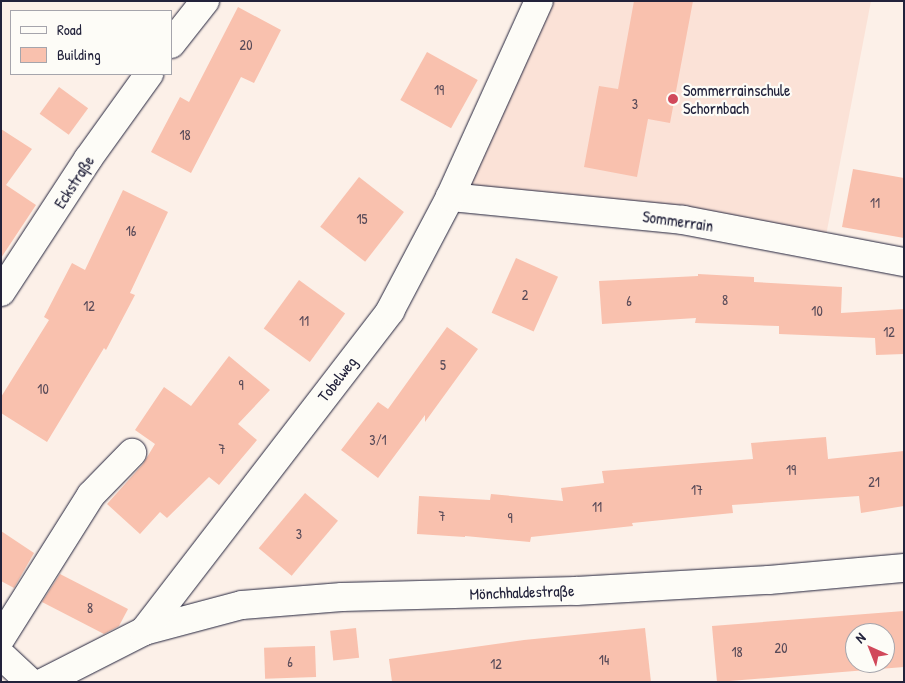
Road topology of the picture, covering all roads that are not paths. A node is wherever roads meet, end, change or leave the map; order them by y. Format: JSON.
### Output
{"nodes":[{"id":1,"x":205,"y":1,"type":"edge"},
{"id":2,"x":539,"y":1,"type":"edge"},
{"id":3,"x":172,"y":43,"type":"edge"},
{"id":4,"x":148,"y":75,"type":"edge"},
{"id":5,"x":450,"y":197,"type":"junction"},
{"id":6,"x":904,"y":262,"type":"edge"},
{"id":7,"x":1,"y":292,"type":"edge"},
{"id":8,"x":132,"y":453,"type":"dead end"},
{"id":9,"x":904,"y":568,"type":"edge"},
{"id":10,"x":144,"y":631,"type":"junction"},
{"id":11,"x":1,"y":638,"type":"edge"},
{"id":12,"x":1,"y":655,"type":"edge"},
{"id":13,"x":87,"y":674,"type":"edge"},
{"id":14,"x":30,"y":682,"type":"edge"},
{"id":15,"x":44,"y":682,"type":"edge"}],
"edges":[{"from":1,"to":3,"type":"street"},
{"from":2,"to":5,"type":"street","name":"Tobelweg"},
{"from":4,"to":7,"type":"street","name":"Eckstraße"},
{"from":5,"to":6,"type":"street","name":"Sommerrain"},
{"from":5,"to":10,"type":"street","name":"Tobelweg"},
{"from":8,"to":11,"type":"street"},
{"from":9,"to":10,"type":"street","name":"Mönchhaldestraße"},
{"from":10,"to":13,"type":"street","name":"Tobelweg"},
{"from":12,"to":14,"type":"street"},
{"from":13,"to":15,"type":"street","name":"Tobelweg"}]}
